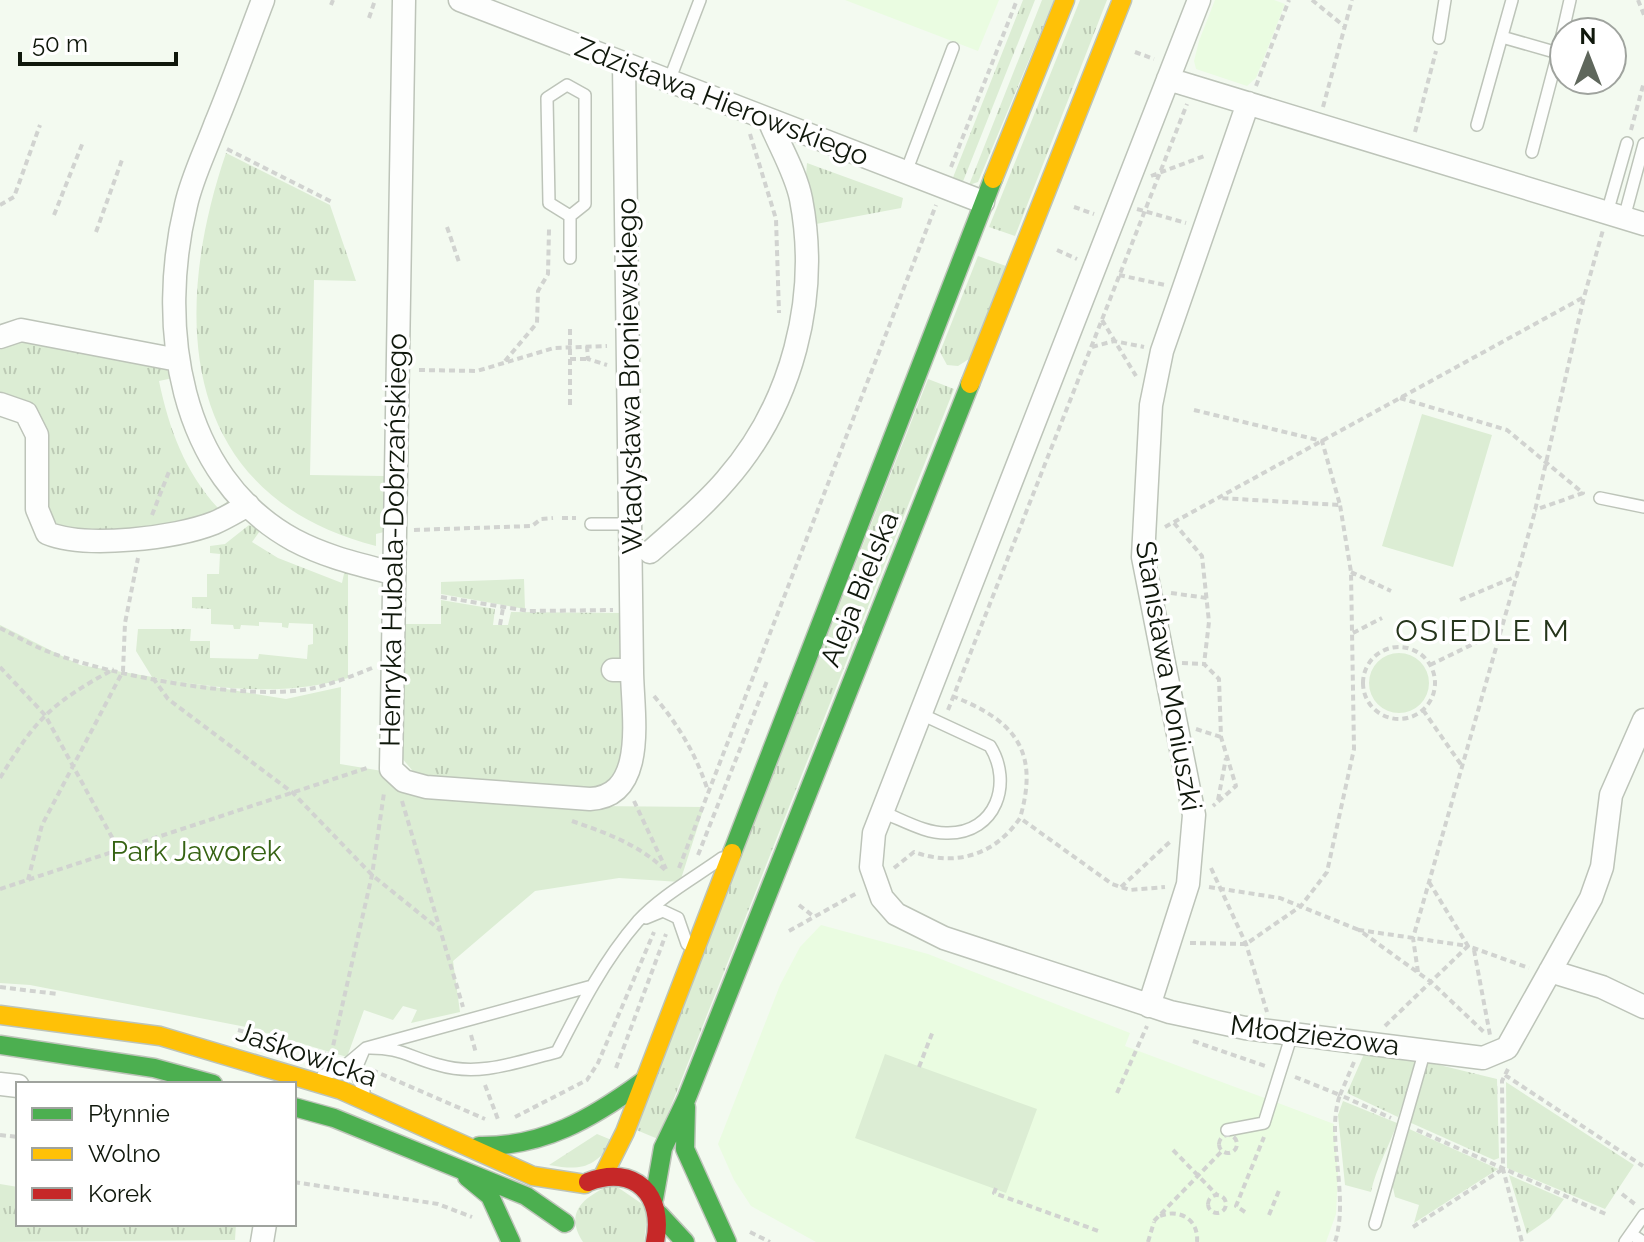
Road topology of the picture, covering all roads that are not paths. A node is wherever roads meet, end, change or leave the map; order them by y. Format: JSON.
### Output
{"nodes":[{"id":1,"x":263,"y":0,"type":"edge"},
{"id":2,"x":404,"y":0,"type":"edge"},
{"id":3,"x":460,"y":0,"type":"edge"},
{"id":4,"x":700,"y":0,"type":"edge"},
{"id":5,"x":1065,"y":0,"type":"edge"},
{"id":6,"x":1122,"y":0,"type":"edge"},
{"id":7,"x":1199,"y":0,"type":"edge"},
{"id":8,"x":1445,"y":0,"type":"edge"},
{"id":9,"x":1512,"y":0,"type":"edge"},
{"id":10,"x":1502,"y":37,"type":"junction"},
{"id":11,"x":1439,"y":38,"type":"dead end"},
{"id":12,"x":953,"y":48,"type":"dead end"},
{"id":13,"x":1548,"y":50,"type":"edge"},
{"id":14,"x":624,"y":64,"type":"junction"},
{"id":15,"x":1168,"y":79,"type":"junction"},
{"id":16,"x":669,"y":81,"type":"junction"},
{"id":17,"x":1548,"y":91,"type":"edge"},
{"id":18,"x":1251,"y":98,"type":"junction"},
{"id":19,"x":769,"y":120,"type":"junction"},
{"id":20,"x":1477,"y":125,"type":"dead end"},
{"id":21,"x":1627,"y":143,"type":"road end"},
{"id":22,"x":1644,"y":144,"type":"edge"},
{"id":23,"x":1532,"y":152,"type":"dead end"},
{"id":24,"x":906,"y":172,"type":"junction"},
{"id":25,"x":983,"y":202,"type":"junction"},
{"id":26,"x":570,"y":216,"type":"junction"},
{"id":27,"x":1625,"y":218,"type":"edge"},
{"id":28,"x":570,"y":258,"type":"dead end"},
{"id":29,"x":0,"y":337,"type":"edge"},
{"id":30,"x":925,"y":349,"type":"junction"},
{"id":31,"x":178,"y":360,"type":"junction"},
{"id":32,"x":976,"y":367,"type":"junction"},
{"id":33,"x":0,"y":404,"type":"edge"},
{"id":34,"x":1600,"y":498,"type":"dead end"},
{"id":35,"x":248,"y":505,"type":"junction"},
{"id":36,"x":1644,"y":507,"type":"edge"},
{"id":37,"x":591,"y":524,"type":"dead end"},
{"id":38,"x":630,"y":524,"type":"junction"},
{"id":39,"x":650,"y":552,"type":"dead end"},
{"id":40,"x":392,"y":573,"type":"junction"},
{"id":41,"x":921,"y":714,"type":"junction"},
{"id":42,"x":1644,"y":720,"type":"edge"},
{"id":43,"x":625,"y":783,"type":"joint"},
{"id":44,"x":878,"y":822,"type":"junction"},
{"id":45,"x":732,"y":851,"type":"junction"},
{"id":46,"x":638,"y":921,"type":"junction"},
{"id":47,"x":689,"y":961,"type":"junction"},
{"id":48,"x":1548,"y":973,"type":"junction"},
{"id":49,"x":592,"y":986,"type":"junction"},
{"id":50,"x":564,"y":994,"type":"junction"},
{"id":51,"x":582,"y":1004,"type":"junction"},
{"id":52,"x":1644,"y":1007,"type":"edge"},
{"id":53,"x":0,"y":1015,"type":"edge"},
{"id":54,"x":1149,"y":1015,"type":"junction"},
{"id":55,"x":1283,"y":1033,"type":"junction"},
{"id":56,"x":411,"y":1035,"type":"junction"},
{"id":57,"x":0,"y":1045,"type":"edge"},
{"id":58,"x":366,"y":1048,"type":"junction"},
{"id":59,"x":1425,"y":1050,"type":"junction"},
{"id":60,"x":409,"y":1053,"type":"junction"},
{"id":61,"x":298,"y":1077,"type":"junction"},
{"id":62,"x":206,"y":1082,"type":"edge"},
{"id":63,"x":642,"y":1082,"type":"junction"},
{"id":64,"x":686,"y":1100,"type":"junction"},
{"id":65,"x":378,"y":1107,"type":"junction"},
{"id":66,"x":296,"y":1108,"type":"edge"},
{"id":67,"x":1227,"y":1130,"type":"dead end"},
{"id":68,"x":460,"y":1144,"type":"junction"},
{"id":69,"x":455,"y":1168,"type":"junction"},
{"id":70,"x":603,"y":1176,"type":"junction"},
{"id":71,"x":585,"y":1184,"type":"junction"},
{"id":72,"x":656,"y":1206,"type":"junction"},
{"id":73,"x":1644,"y":1215,"type":"edge"},
{"id":74,"x":1375,"y":1224,"type":"dead end"},
{"id":75,"x":568,"y":1236,"type":"edge"},
{"id":76,"x":1628,"y":1238,"type":"edge"},
{"id":77,"x":511,"y":1242,"type":"edge"},
{"id":78,"x":655,"y":1242,"type":"edge"},
{"id":79,"x":685,"y":1242,"type":"edge"},
{"id":80,"x":727,"y":1242,"type":"edge"},
{"id":81,"x":1643,"y":1242,"type":"edge"}],
"edges":[{"from":1,"to":31,"type":"street"},
{"from":2,"to":40,"type":"street","name":"Henryka Hubala-Dobrzańskiego"},
{"from":3,"to":14,"type":"street","name":"Zdzisława Hierowskiego"},
{"from":4,"to":16,"type":"lane"},
{"from":5,"to":25,"type":"main road","name":"Aleja Bielska"},
{"from":6,"to":32,"type":"main road","name":"Aleja Bielska"},
{"from":7,"to":15,"type":"street"},
{"from":8,"to":11,"type":"lane"},
{"from":9,"to":10,"type":"lane"},
{"from":10,"to":13,"type":"lane"},
{"from":10,"to":20,"type":"lane"},
{"from":12,"to":24,"type":"lane"},
{"from":14,"to":16,"type":"street","name":"Zdzisława Hierowskiego"},
{"from":14,"to":38,"type":"street","name":"Władysława Broniewskiego"},
{"from":15,"to":18,"type":"street"},
{"from":15,"to":41,"type":"street"},
{"from":16,"to":19,"type":"street","name":"Zdzisława Hierowskiego"},
{"from":17,"to":23,"type":"lane"},
{"from":18,"to":27,"type":"street"},
{"from":18,"to":54,"type":"street","name":"Stanisława Moniuszki"},
{"from":19,"to":24,"type":"street","name":"Zdzisława Hierowskiego"},
{"from":19,"to":39,"type":"street","name":"Władysława Broniewskiego"},
{"from":21,"to":27,"type":"lane"},
{"from":22,"to":27,"type":"lane"},
{"from":24,"to":25,"type":"street","name":"Zdzisława Hierowskiego"},
{"from":25,"to":30,"type":"main road","name":"Aleja Bielska"},
{"from":26,"to":26,"type":"lane"},
{"from":26,"to":28,"type":"lane"},
{"from":29,"to":31,"type":"street"},
{"from":30,"to":32,"type":"main road"},
{"from":30,"to":45,"type":"main road","name":"Aleja Bielska"},
{"from":31,"to":35,"type":"street"},
{"from":32,"to":64,"type":"main road","name":"Aleja Bielska"},
{"from":33,"to":35,"type":"street"},
{"from":34,"to":36,"type":"lane"},
{"from":35,"to":40,"type":"street"},
{"from":37,"to":38,"type":"lane"},
{"from":38,"to":43,"type":"street","name":"Władysława Broniewskiego"},
{"from":40,"to":43,"type":"street","name":"Henryka Hubala-Dobrzańskiego"},
{"from":41,"to":44,"type":"street"},
{"from":41,"to":44,"type":"lane"},
{"from":42,"to":48,"type":"street"},
{"from":44,"to":54,"type":"street","name":"Młodzieżowa"},
{"from":45,"to":46,"type":"lane"},
{"from":45,"to":47,"type":"main road","name":"Aleja Bielska"},
{"from":46,"to":47,"type":"lane"},
{"from":46,"to":49,"type":"lane"},
{"from":47,"to":63,"type":"main road","name":"Aleja Bielska"},
{"from":48,"to":52,"type":"street"},
{"from":48,"to":59,"type":"street","name":"Młodzieżowa"},
{"from":49,"to":50,"type":"lane"},
{"from":49,"to":51,"type":"lane"},
{"from":50,"to":51,"type":"lane"},
{"from":50,"to":56,"type":"lane"},
{"from":51,"to":60,"type":"lane"},
{"from":53,"to":61,"type":"main road","name":"Jaśkowicka"},
{"from":54,"to":55,"type":"street","name":"Młodzieżowa"},
{"from":55,"to":59,"type":"street","name":"Młodzieżowa"},
{"from":55,"to":67,"type":"lane"},
{"from":56,"to":58,"type":"lane"},
{"from":56,"to":60,"type":"lane"},
{"from":57,"to":62,"type":"main road"},
{"from":58,"to":60,"type":"lane"},
{"from":58,"to":61,"type":"lane"},
{"from":58,"to":65,"type":"lane"},
{"from":59,"to":74,"type":"lane"},
{"from":61,"to":65,"type":"main road","name":"Jaśkowicka"},
{"from":63,"to":68,"type":"main road"},
{"from":63,"to":70,"type":"main road","name":"Aleja Bielska"},
{"from":64,"to":72,"type":"main road","name":"Aleja Bielska"},
{"from":64,"to":80,"type":"main road"},
{"from":65,"to":68,"type":"main road","name":"Jaśkowicka"},
{"from":66,"to":69,"type":"main road","name":"Jaśkowicka"},
{"from":68,"to":71,"type":"main road","name":"Jaśkowicka"},
{"from":69,"to":75,"type":"main road","name":"Jaśkowicka"},
{"from":69,"to":77,"type":"main road"},
{"from":70,"to":71,"type":"main road"},
{"from":70,"to":72,"type":"main road"},
{"from":71,"to":75,"type":"main road"},
{"from":72,"to":78,"type":"main road","name":"Aleja Bielska"},
{"from":72,"to":79,"type":"main road"},
{"from":73,"to":76,"type":"lane"},
{"from":76,"to":81,"type":"lane"}]}
